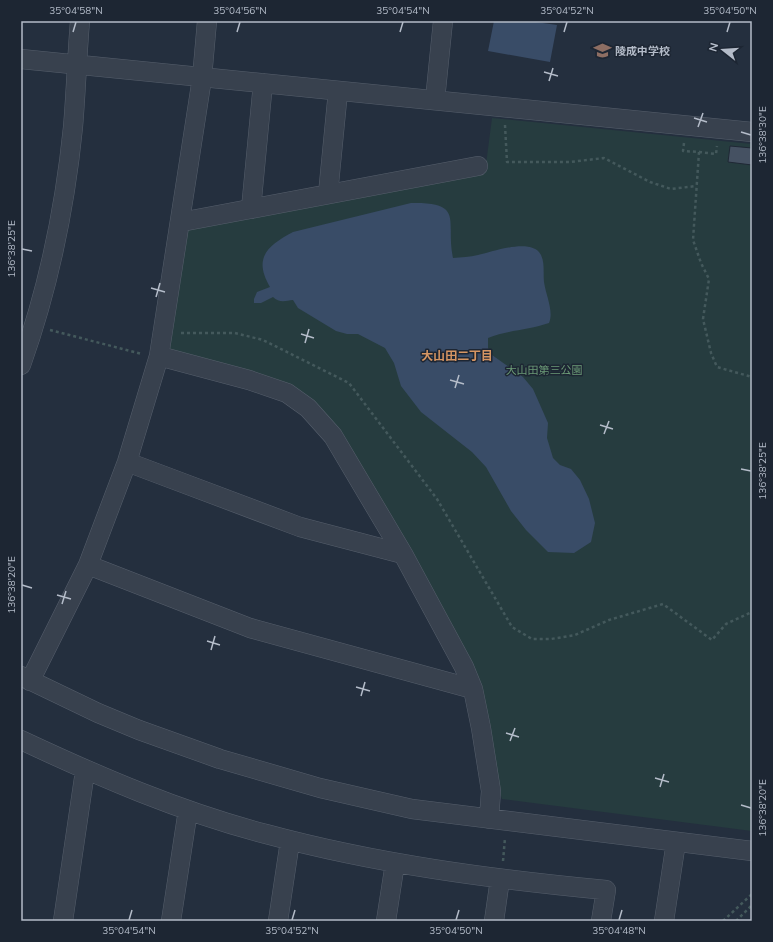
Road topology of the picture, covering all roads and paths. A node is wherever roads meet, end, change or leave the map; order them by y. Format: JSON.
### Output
{"nodes":[{"id":1,"x":80,"y":21,"type":"edge"},
{"id":2,"x":208,"y":21,"type":"edge"},
{"id":3,"x":443,"y":21,"type":"edge"},
{"id":4,"x":21,"y":59,"type":"edge"},
{"id":5,"x":76,"y":65,"type":"junction"},
{"id":6,"x":202,"y":78,"type":"junction"},
{"id":7,"x":263,"y":83,"type":"junction"},
{"id":8,"x":338,"y":91,"type":"junction"},
{"id":9,"x":435,"y":100,"type":"junction"},
{"id":10,"x":504,"y":118,"type":"dead end"},
{"id":11,"x":752,"y":132,"type":"edge"},
{"id":12,"x":718,"y":138,"type":"dead end"},
{"id":13,"x":684,"y":140,"type":"dead end"},
{"id":14,"x":699,"y":152,"type":"junction"},
{"id":15,"x":478,"y":166,"type":"dead end"},
{"id":16,"x":696,"y":186,"type":"junction"},
{"id":17,"x":328,"y":194,"type":"junction"},
{"id":18,"x":251,"y":209,"type":"junction"},
{"id":19,"x":181,"y":222,"type":"junction"},
{"id":20,"x":47,"y":329,"type":"dead end"},
{"id":21,"x":163,"y":331,"type":"junction"},
{"id":22,"x":158,"y":357,"type":"junction"},
{"id":23,"x":21,"y":365,"type":"edge"},
{"id":24,"x":752,"y":377,"type":"edge"},
{"id":25,"x":127,"y":462,"type":"junction"},
{"id":26,"x":403,"y":554,"type":"junction"},
{"id":27,"x":88,"y":566,"type":"junction"},
{"id":28,"x":752,"y":612,"type":"edge"},
{"id":29,"x":25,"y":678,"type":"edge"},
{"id":30,"x":473,"y":690,"type":"junction"},
{"id":31,"x":21,"y":740,"type":"edge"},
{"id":32,"x":86,"y":770,"type":"junction"},
{"id":33,"x":188,"y":810,"type":"junction"},
{"id":34,"x":489,"y":819,"type":"junction"},
{"id":35,"x":507,"y":829,"type":"junction"},
{"id":36,"x":290,"y":841,"type":"junction"},
{"id":37,"x":676,"y":842,"type":"junction"},
{"id":38,"x":752,"y":851,"type":"edge"},
{"id":39,"x":394,"y":863,"type":"junction"},
{"id":40,"x":500,"y":880,"type":"junction"},
{"id":41,"x":752,"y":894,"type":"edge"},
{"id":42,"x":752,"y":906,"type":"edge"},
{"id":43,"x":62,"y":921,"type":"edge"},
{"id":44,"x":170,"y":921,"type":"edge"},
{"id":45,"x":278,"y":921,"type":"edge"},
{"id":46,"x":386,"y":921,"type":"edge"},
{"id":47,"x":494,"y":921,"type":"edge"},
{"id":48,"x":601,"y":921,"type":"edge"},
{"id":49,"x":664,"y":921,"type":"edge"},
{"id":50,"x":723,"y":921,"type":"edge"},
{"id":51,"x":736,"y":921,"type":"edge"}],
"edges":[{"from":1,"to":5,"type":"street"},
{"from":2,"to":6,"type":"street"},
{"from":3,"to":9,"type":"street"},
{"from":4,"to":5,"type":"street"},
{"from":5,"to":6,"type":"street"},
{"from":5,"to":23,"type":"street"},
{"from":6,"to":7,"type":"street"},
{"from":6,"to":19,"type":"street"},
{"from":7,"to":8,"type":"street"},
{"from":7,"to":18,"type":"street"},
{"from":8,"to":9,"type":"street"},
{"from":8,"to":17,"type":"street"},
{"from":9,"to":11,"type":"street"},
{"from":10,"to":16,"type":"path"},
{"from":12,"to":14,"type":"path"},
{"from":13,"to":14,"type":"path"},
{"from":14,"to":16,"type":"path"},
{"from":15,"to":17,"type":"street"},
{"from":16,"to":24,"type":"path"},
{"from":17,"to":18,"type":"street"},
{"from":18,"to":19,"type":"street"},
{"from":19,"to":21,"type":"street"},
{"from":20,"to":22,"type":"path"},
{"from":21,"to":22,"type":"street"},
{"from":21,"to":28,"type":"path"},
{"from":22,"to":25,"type":"street"},
{"from":22,"to":26,"type":"street"},
{"from":25,"to":26,"type":"street"},
{"from":25,"to":27,"type":"street"},
{"from":26,"to":30,"type":"street"},
{"from":27,"to":29,"type":"street"},
{"from":27,"to":30,"type":"street"},
{"from":29,"to":34,"type":"street"},
{"from":30,"to":34,"type":"street"},
{"from":31,"to":32,"type":"street"},
{"from":32,"to":33,"type":"street"},
{"from":32,"to":43,"type":"street"},
{"from":33,"to":36,"type":"street"},
{"from":33,"to":44,"type":"street"},
{"from":34,"to":35,"type":"street"},
{"from":35,"to":37,"type":"street"},
{"from":35,"to":40,"type":"path"},
{"from":36,"to":39,"type":"street"},
{"from":36,"to":45,"type":"street"},
{"from":37,"to":38,"type":"street"},
{"from":37,"to":49,"type":"street"},
{"from":39,"to":40,"type":"street"},
{"from":39,"to":46,"type":"street"},
{"from":40,"to":47,"type":"street"},
{"from":40,"to":48,"type":"street"},
{"from":41,"to":50,"type":"path"},
{"from":42,"to":51,"type":"path"}]}
